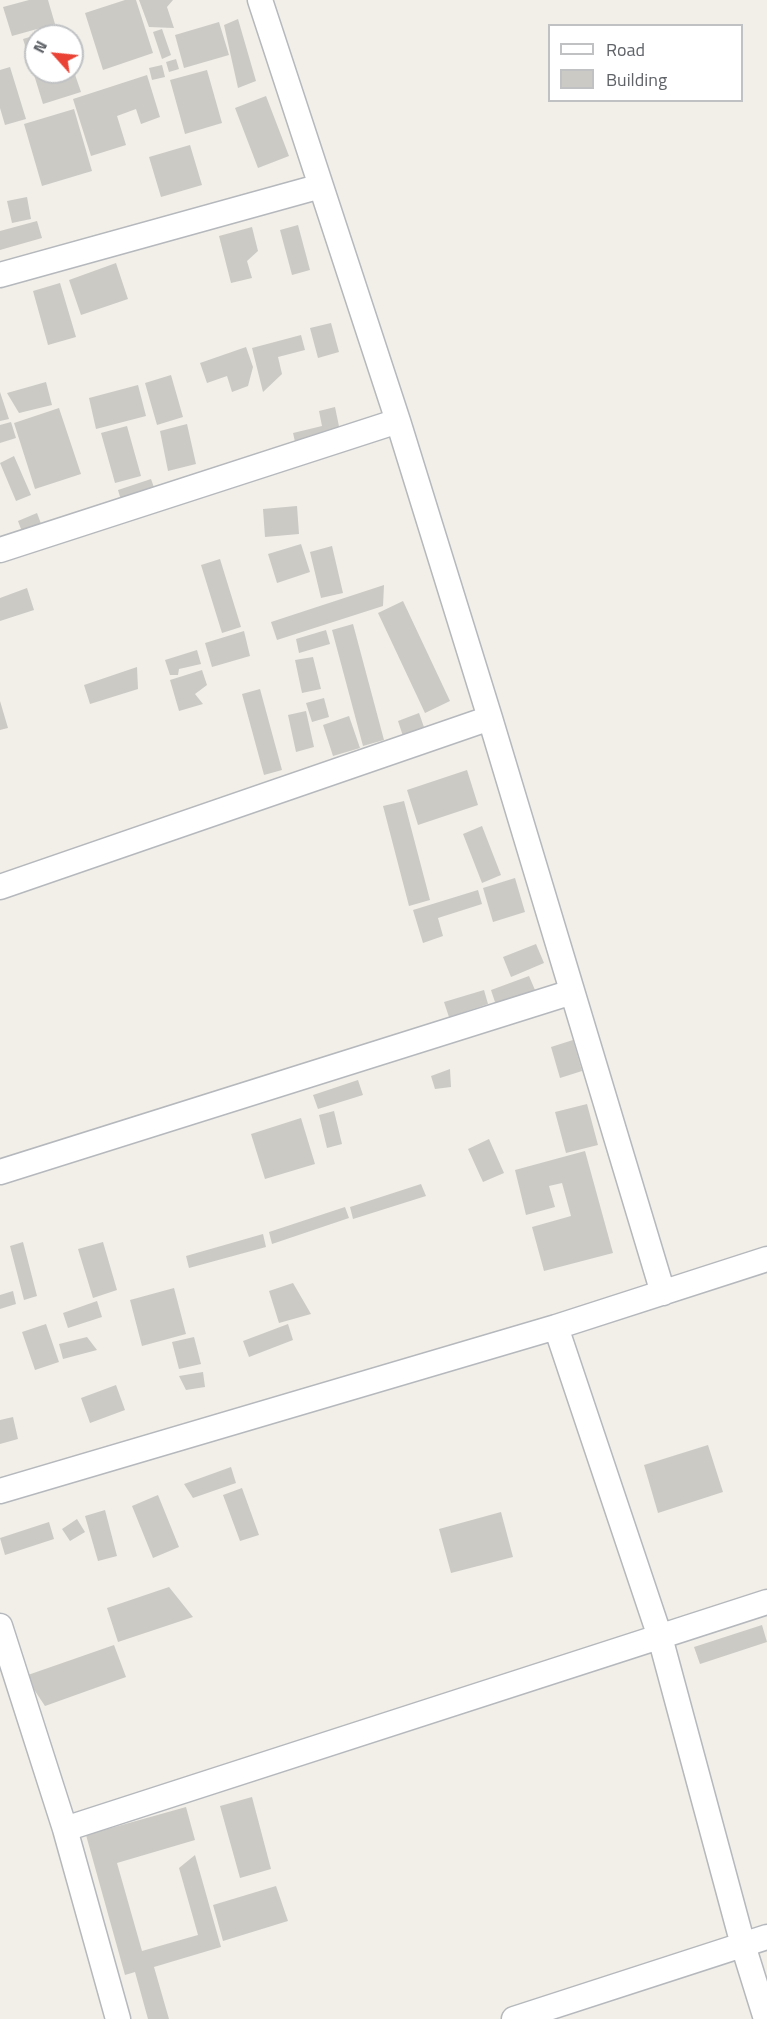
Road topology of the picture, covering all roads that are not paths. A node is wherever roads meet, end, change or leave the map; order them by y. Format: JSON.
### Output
{"nodes":[{"id":1,"x":260,"y":0,"type":"edge"},
{"id":2,"x":321,"y":186,"type":"junction"},
{"id":3,"x":0,"y":275,"type":"edge"},
{"id":4,"x":398,"y":421,"type":"junction"},
{"id":5,"x":0,"y":550,"type":"edge"},
{"id":6,"x":490,"y":718,"type":"junction"},
{"id":7,"x":0,"y":887,"type":"edge"},
{"id":8,"x":572,"y":992,"type":"junction"},
{"id":9,"x":0,"y":1172,"type":"edge"},
{"id":10,"x":767,"y":1259,"type":"edge"},
{"id":11,"x":663,"y":1293,"type":"junction"},
{"id":12,"x":556,"y":1327,"type":"junction"},
{"id":13,"x":0,"y":1491,"type":"edge"},
{"id":14,"x":767,"y":1602,"type":"edge"},
{"id":15,"x":0,"y":1626,"type":"edge"},
{"id":16,"x":660,"y":1638,"type":"junction"},
{"id":17,"x":65,"y":1829,"type":"junction"},
{"id":18,"x":767,"y":1937,"type":"edge"},
{"id":19,"x":742,"y":1945,"type":"junction"},
{"id":20,"x":118,"y":2019,"type":"edge"},
{"id":21,"x":514,"y":2019,"type":"edge"},
{"id":22,"x":766,"y":2019,"type":"edge"}],
"edges":[{"from":1,"to":2,"type":"street"},
{"from":2,"to":3,"type":"street"},
{"from":2,"to":4,"type":"street"},
{"from":4,"to":5,"type":"street"},
{"from":4,"to":6,"type":"street"},
{"from":6,"to":7,"type":"street"},
{"from":6,"to":8,"type":"street"},
{"from":8,"to":9,"type":"street"},
{"from":8,"to":11,"type":"street"},
{"from":10,"to":11,"type":"street"},
{"from":11,"to":12,"type":"street"},
{"from":12,"to":13,"type":"street"},
{"from":12,"to":16,"type":"street"},
{"from":14,"to":16,"type":"street"},
{"from":15,"to":17,"type":"street"},
{"from":16,"to":17,"type":"street"},
{"from":16,"to":19,"type":"street"},
{"from":17,"to":20,"type":"street"},
{"from":18,"to":19,"type":"street"},
{"from":19,"to":21,"type":"street"},
{"from":19,"to":22,"type":"street"}]}
